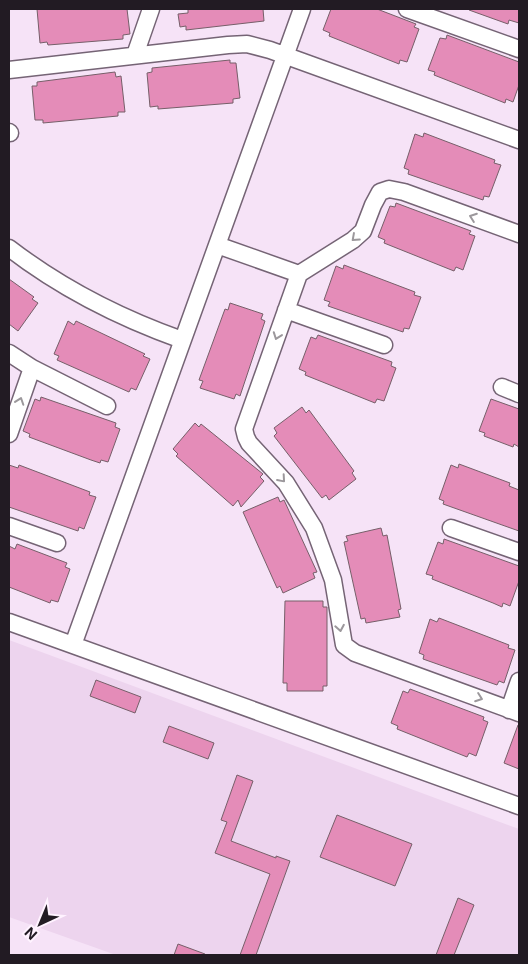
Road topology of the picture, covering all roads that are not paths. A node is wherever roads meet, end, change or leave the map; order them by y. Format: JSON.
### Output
{"nodes":[{"id":1,"x":151,"y":9,"type":"edge"},
{"id":2,"x":302,"y":9,"type":"edge"},
{"id":3,"x":407,"y":9,"type":"edge"},
{"id":4,"x":436,"y":14,"type":"edge"},
{"id":5,"x":519,"y":48,"type":"edge"},
{"id":6,"x":135,"y":55,"type":"junction"},
{"id":7,"x":285,"y":56,"type":"junction"},
{"id":8,"x":9,"y":70,"type":"edge"},
{"id":9,"x":519,"y":140,"type":"edge"},
{"id":10,"x":519,"y":234,"type":"edge"},
{"id":11,"x":217,"y":245,"type":"junction"},
{"id":12,"x":9,"y":248,"type":"edge"},
{"id":13,"x":300,"y":274,"type":"junction"},
{"id":14,"x":286,"y":310,"type":"junction"},
{"id":15,"x":182,"y":340,"type":"junction"},
{"id":16,"x":384,"y":345,"type":"dead end"},
{"id":17,"x":9,"y":353,"type":"edge"},
{"id":18,"x":32,"y":368,"type":"junction"},
{"id":19,"x":502,"y":387,"type":"dead end"},
{"id":20,"x":519,"y":394,"type":"edge"},
{"id":21,"x":107,"y":406,"type":"dead end"},
{"id":22,"x":9,"y":434,"type":"edge"},
{"id":23,"x":9,"y":526,"type":"edge"},
{"id":24,"x":451,"y":528,"type":"dead end"},
{"id":25,"x":57,"y":544,"type":"dead end"},
{"id":26,"x":519,"y":552,"type":"edge"},
{"id":27,"x":9,"y":622,"type":"edge"},
{"id":28,"x":73,"y":645,"type":"junction"},
{"id":29,"x":519,"y":681,"type":"edge"},
{"id":30,"x":514,"y":711,"type":"edge"},
{"id":31,"x":519,"y":806,"type":"edge"}],
"edges":[{"from":1,"to":6,"type":"street"},
{"from":2,"to":7,"type":"street"},
{"from":3,"to":4,"type":"street"},
{"from":4,"to":5,"type":"street"},
{"from":6,"to":7,"type":"street"},
{"from":6,"to":8,"type":"street"},
{"from":7,"to":9,"type":"street"},
{"from":7,"to":11,"type":"street"},
{"from":10,"to":13,"type":"street","one_way":true},
{"from":11,"to":13,"type":"street"},
{"from":11,"to":15,"type":"street"},
{"from":12,"to":15,"type":"street"},
{"from":13,"to":14,"type":"street"},
{"from":14,"to":16,"type":"street"},
{"from":14,"to":30,"type":"street","one_way":true},
{"from":15,"to":28,"type":"street"},
{"from":17,"to":18,"type":"street"},
{"from":18,"to":21,"type":"street"},
{"from":22,"to":18,"type":"street","one_way":true},
{"from":19,"to":20,"type":"street"},
{"from":23,"to":25,"type":"street"},
{"from":24,"to":26,"type":"street"},
{"from":27,"to":28,"type":"street"},
{"from":28,"to":31,"type":"street"},
{"from":29,"to":30,"type":"street"}]}
